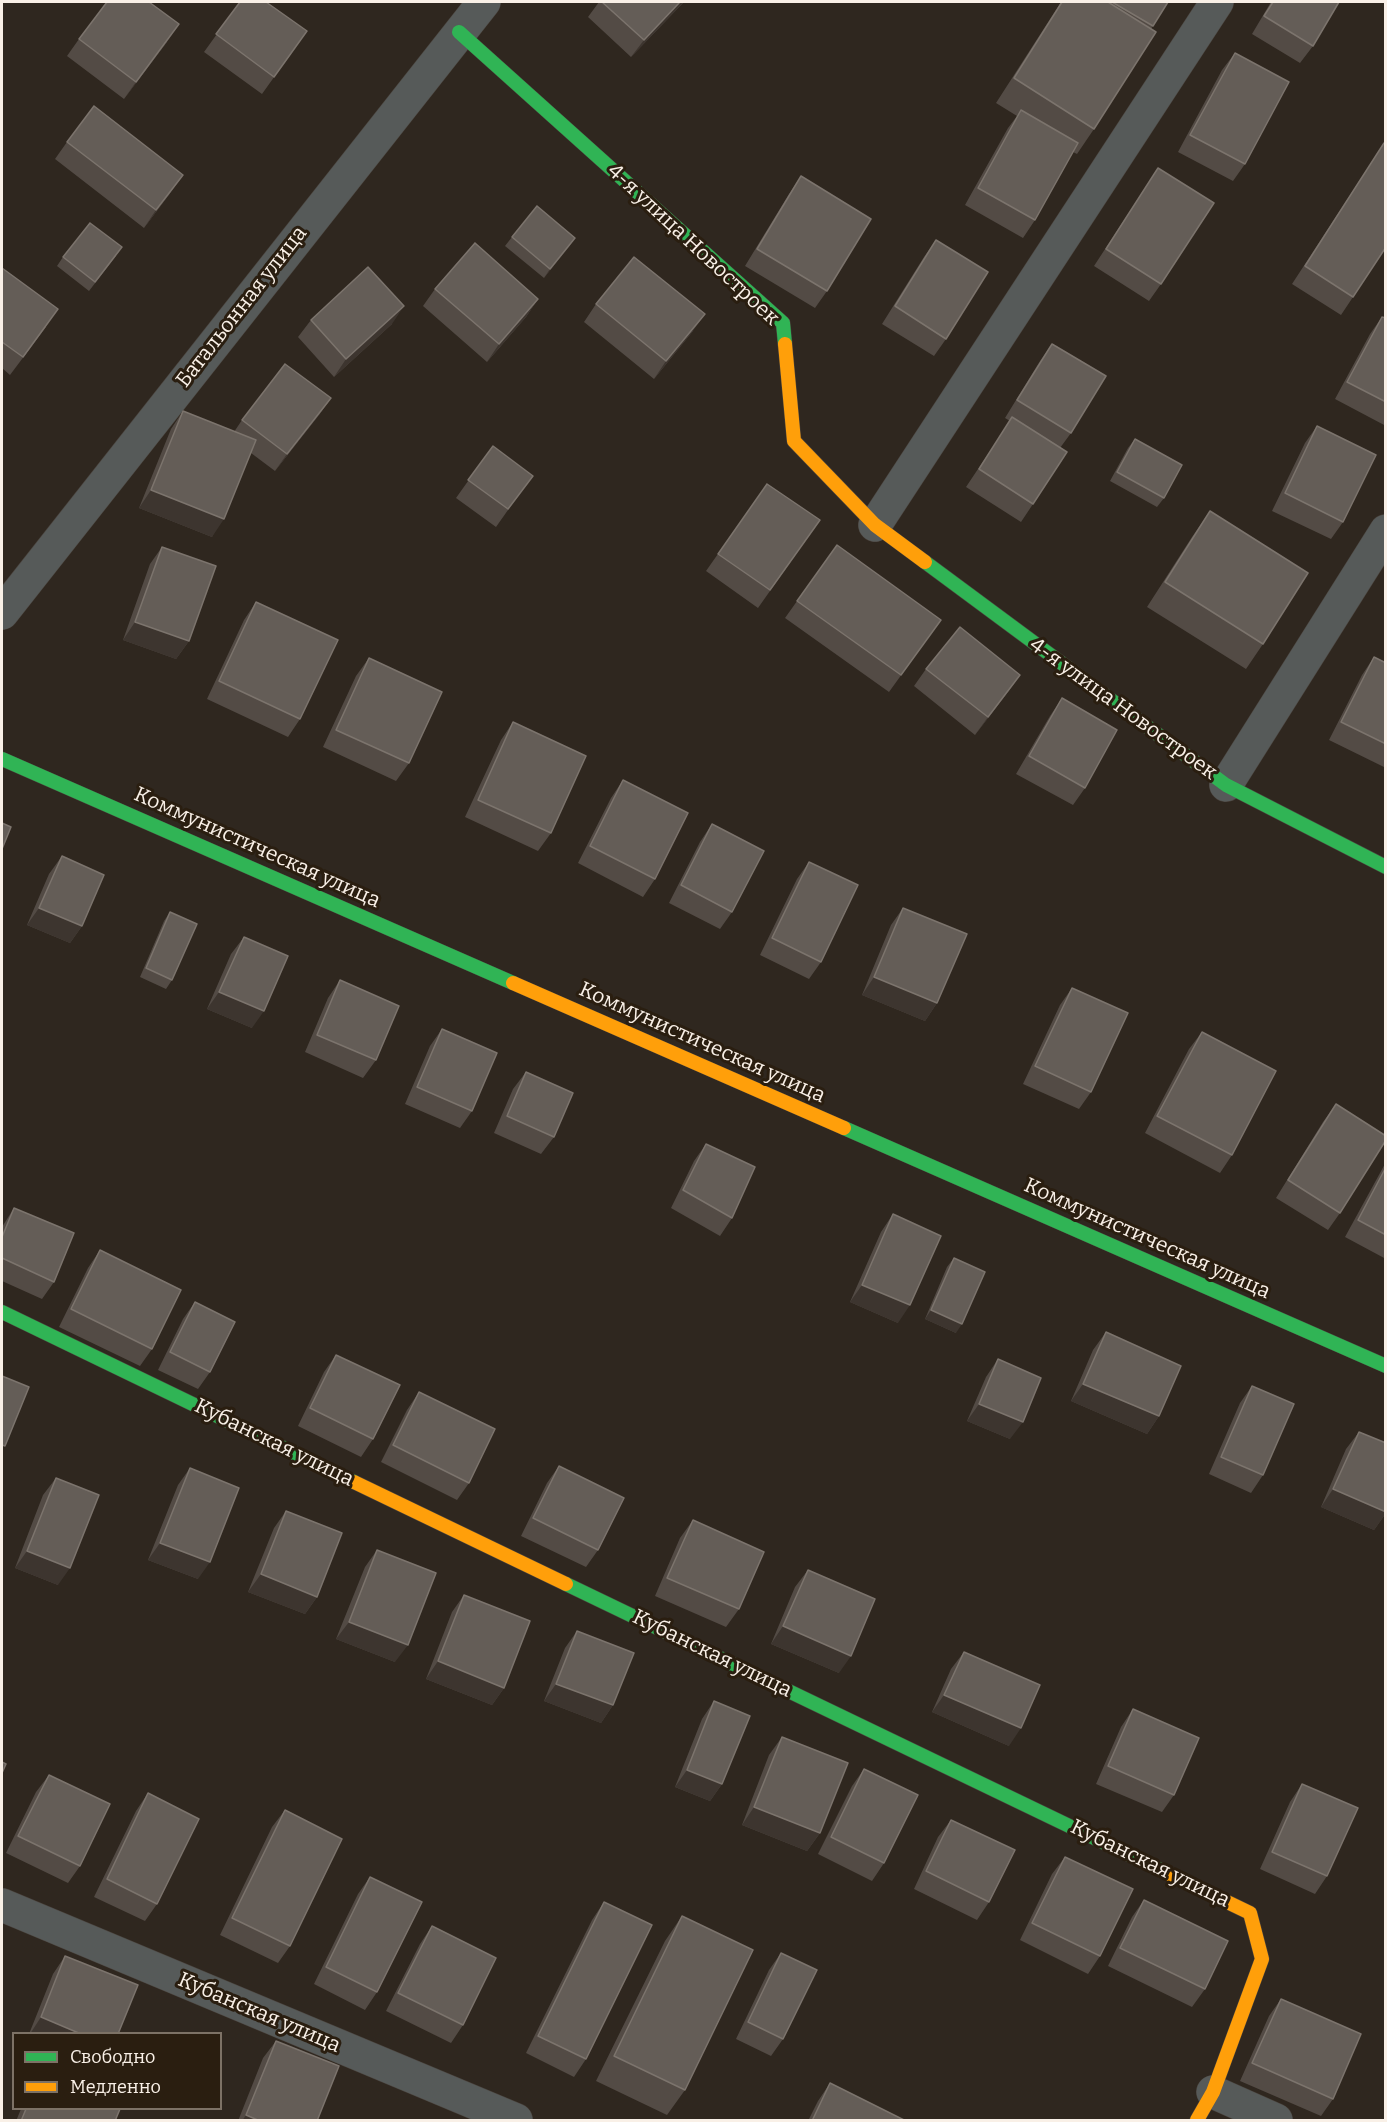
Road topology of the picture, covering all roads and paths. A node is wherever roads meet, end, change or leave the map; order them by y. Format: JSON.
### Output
{"nodes":[{"id":1,"x":483,"y":2,"type":"edge"},
{"id":2,"x":1217,"y":2,"type":"edge"},
{"id":3,"x":459,"y":32,"type":"junction"},
{"id":4,"x":875,"y":525,"type":"junction"},
{"id":5,"x":1386,"y":531,"type":"edge"},
{"id":6,"x":2,"y":613,"type":"edge"},
{"id":7,"x":2,"y":759,"type":"edge"},
{"id":8,"x":1226,"y":785,"type":"junction"},
{"id":9,"x":1386,"y":867,"type":"edge"},
{"id":10,"x":2,"y":1312,"type":"edge"},
{"id":11,"x":1386,"y":1366,"type":"edge"},
{"id":12,"x":2,"y":1905,"type":"edge"},
{"id":13,"x":1213,"y":2092,"type":"junction"},
{"id":14,"x":516,"y":2121,"type":"edge"},
{"id":15,"x":1197,"y":2121,"type":"edge"},
{"id":16,"x":1276,"y":2121,"type":"edge"}],
"edges":[{"from":1,"to":3,"type":"street","name":"Батальонная улица"},
{"from":2,"to":4,"type":"street"},
{"from":3,"to":4,"type":"street","name":"4-я улица Новостроек"},
{"from":3,"to":6,"type":"street","name":"Батальонная улица"},
{"from":4,"to":8,"type":"street","name":"4-я улица Новостроек"},
{"from":5,"to":8,"type":"street"},
{"from":7,"to":11,"type":"street","name":"Коммунистическая улица"},
{"from":8,"to":9,"type":"street","name":"4-я улица Новостроек"},
{"from":10,"to":13,"type":"street","name":"Кубанская улица"},
{"from":12,"to":14,"type":"street","name":"Кубанская улица"},
{"from":13,"to":15,"type":"street","name":"Кубанская улица"},
{"from":13,"to":16,"type":"street"}]}
